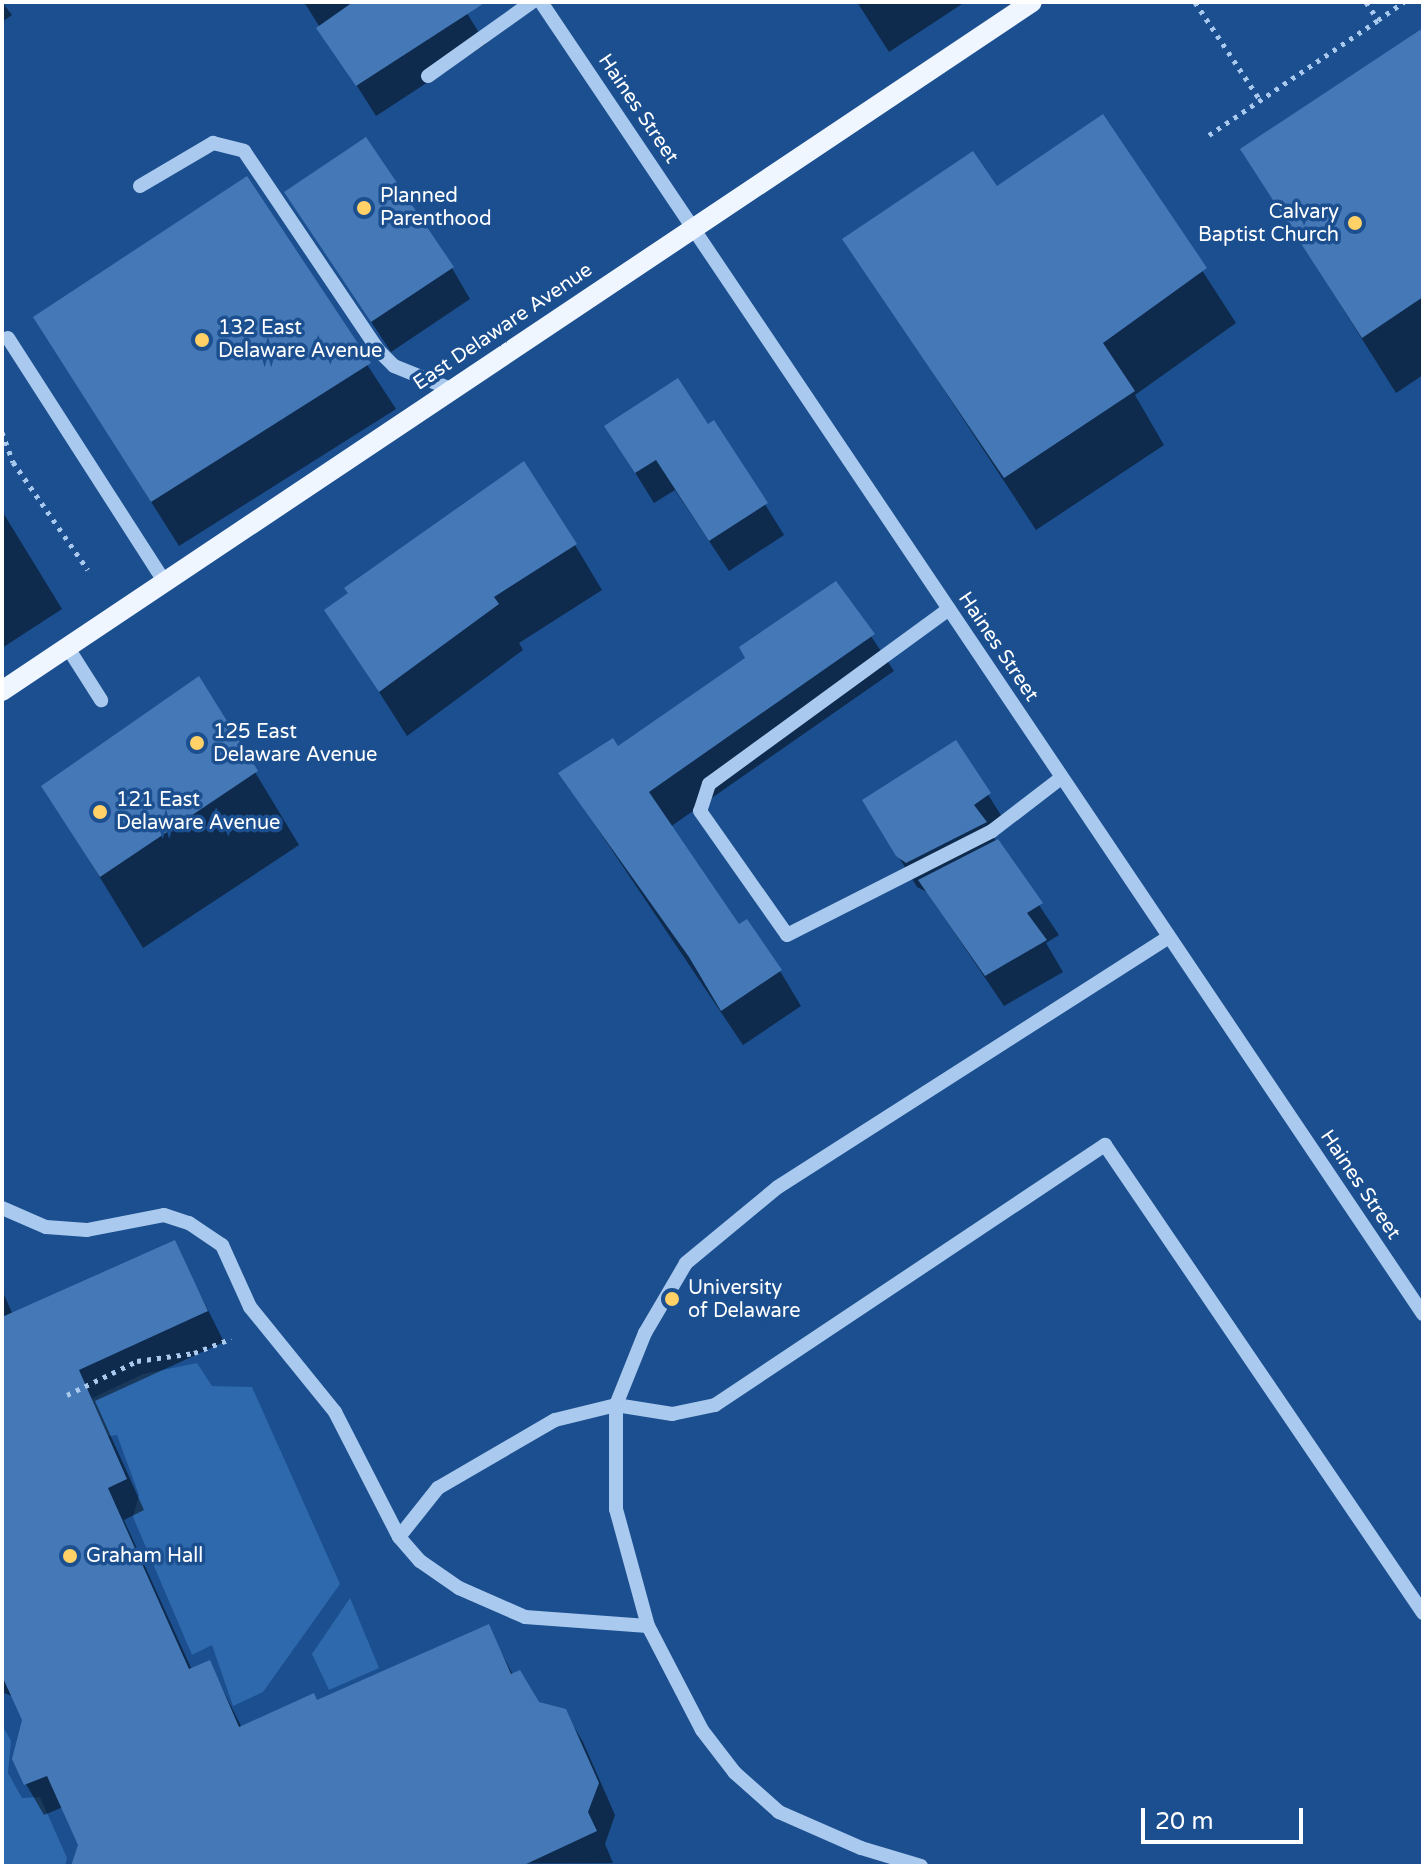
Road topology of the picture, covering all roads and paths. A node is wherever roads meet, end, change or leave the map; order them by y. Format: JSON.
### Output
{"nodes":[{"id":1,"x":532,"y":2,"type":"edge"},
{"id":2,"x":541,"y":2,"type":"edge"},
{"id":3,"x":1032,"y":2,"type":"edge"},
{"id":4,"x":1195,"y":2,"type":"edge"},
{"id":5,"x":1366,"y":2,"type":"edge"},
{"id":6,"x":1404,"y":2,"type":"edge"},
{"id":7,"x":1378,"y":20,"type":"junction"},
{"id":8,"x":428,"y":76,"type":"dead end"},
{"id":9,"x":1260,"y":100,"type":"junction"},
{"id":10,"x":1209,"y":135,"type":"dead end"},
{"id":11,"x":140,"y":186,"type":"dead end"},
{"id":12,"x":695,"y":228,"type":"junction"},
{"id":13,"x":8,"y":338,"type":"dead end"},
{"id":14,"x":453,"y":390,"type":"junction"},
{"id":15,"x":2,"y":432,"type":"edge"},
{"id":16,"x":88,"y":570,"type":"dead end"},
{"id":17,"x":165,"y":583,"type":"junction"},
{"id":18,"x":949,"y":609,"type":"junction"},
{"id":19,"x":68,"y":648,"type":"junction"},
{"id":20,"x":2,"y":691,"type":"edge"},
{"id":21,"x":101,"y":700,"type":"dead end"},
{"id":22,"x":1061,"y":778,"type":"junction"},
{"id":23,"x":1169,"y":937,"type":"junction"},
{"id":24,"x":2,"y":1208,"type":"edge"},
{"id":25,"x":1423,"y":1314,"type":"edge"},
{"id":26,"x":238,"y":1336,"type":"dead end"},
{"id":27,"x":67,"y":1395,"type":"dead end"},
{"id":28,"x":616,"y":1405,"type":"junction"},
{"id":29,"x":399,"y":1537,"type":"junction"},
{"id":30,"x":1423,"y":1613,"type":"edge"},
{"id":31,"x":648,"y":1626,"type":"junction"},
{"id":32,"x":921,"y":1866,"type":"edge"}],
"edges":[{"from":1,"to":8,"type":"street"},
{"from":2,"to":12,"type":"street","name":"Haines Street"},
{"from":3,"to":12,"type":"main road","name":"East Delaware Avenue"},
{"from":4,"to":9,"type":"path"},
{"from":5,"to":7,"type":"path"},
{"from":6,"to":7,"type":"path"},
{"from":7,"to":9,"type":"path"},
{"from":9,"to":10,"type":"path"},
{"from":11,"to":14,"type":"street"},
{"from":12,"to":14,"type":"main road","name":"East Delaware Avenue"},
{"from":12,"to":18,"type":"street","name":"Haines Street"},
{"from":13,"to":17,"type":"street"},
{"from":14,"to":17,"type":"main road","name":"East Delaware Avenue"},
{"from":15,"to":16,"type":"path"},
{"from":17,"to":19,"type":"main road","name":"East Delaware Avenue"},
{"from":18,"to":22,"type":"street","name":"Haines Street"},
{"from":18,"to":22,"type":"street"},
{"from":19,"to":20,"type":"main road","name":"East Delaware Avenue"},
{"from":19,"to":21,"type":"street"},
{"from":22,"to":23,"type":"street","name":"Haines Street"},
{"from":23,"to":25,"type":"street","name":"Haines Street"},
{"from":23,"to":28,"type":"street"},
{"from":24,"to":29,"type":"street"},
{"from":26,"to":27,"type":"path"},
{"from":28,"to":29,"type":"street"},
{"from":28,"to":30,"type":"street"},
{"from":28,"to":31,"type":"street"},
{"from":29,"to":31,"type":"street"},
{"from":31,"to":32,"type":"street"}]}
